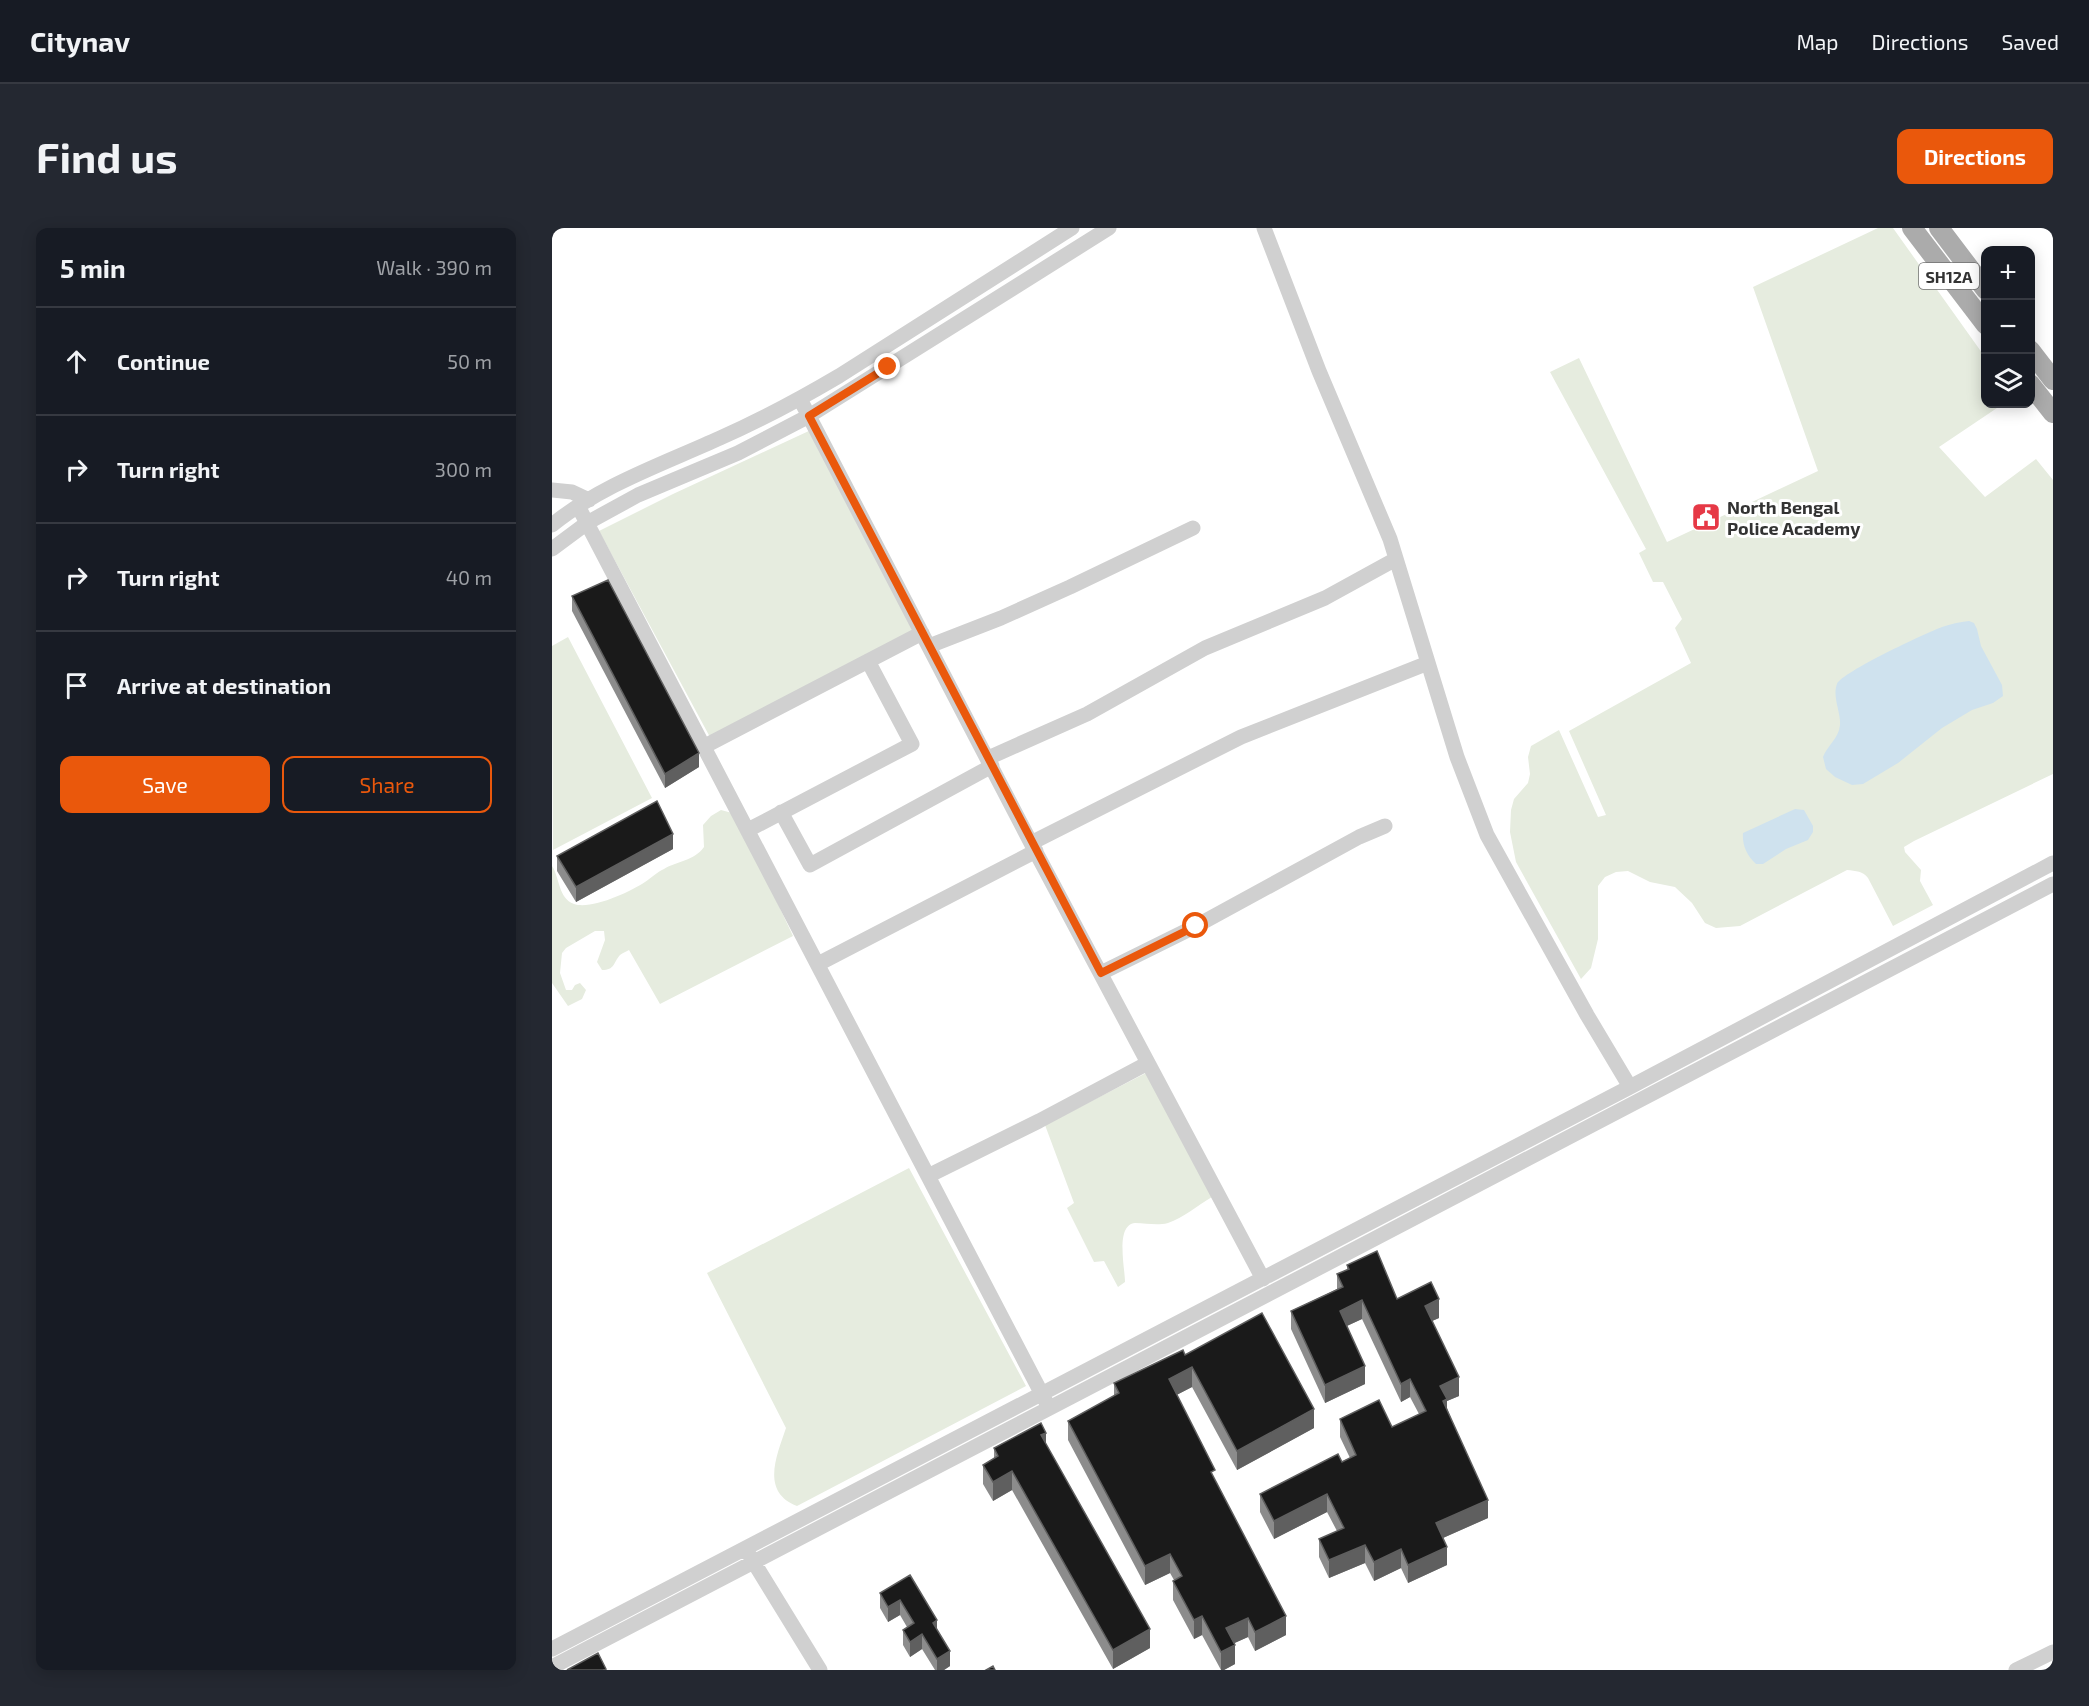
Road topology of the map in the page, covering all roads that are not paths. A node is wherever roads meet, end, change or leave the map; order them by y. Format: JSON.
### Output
{"nodes":[{"id":1,"x":1072,"y":228,"type":"edge"},
{"id":2,"x":1109,"y":228,"type":"edge"},
{"id":3,"x":1264,"y":228,"type":"edge"},
{"id":4,"x":1912,"y":228,"type":"edge"},
{"id":5,"x":1939,"y":228,"type":"edge"},
{"id":6,"x":1981,"y":283,"type":"edge"},
{"id":7,"x":1981,"y":318,"type":"edge"},
{"id":8,"x":2034,"y":354,"type":"edge"},
{"id":9,"x":2053,"y":380,"type":"edge"},
{"id":10,"x":2035,"y":389,"type":"edge"},
{"id":11,"x":800,"y":399,"type":"junction"},
{"id":12,"x":2053,"y":413,"type":"edge"},
{"id":13,"x":809,"y":416,"type":"junction"},
{"id":14,"x":552,"y":490,"type":"edge"},
{"id":15,"x":584,"y":503,"type":"junction"},
{"id":16,"x":587,"y":523,"type":"junction"},
{"id":17,"x":552,"y":525,"type":"edge"},
{"id":18,"x":1193,"y":528,"type":"dead end"},
{"id":19,"x":552,"y":549,"type":"edge"},
{"id":20,"x":1396,"y":559,"type":"junction"},
{"id":21,"x":926,"y":639,"type":"junction"},
{"id":22,"x":868,"y":661,"type":"junction"},
{"id":23,"x":1428,"y":663,"type":"junction"},
{"id":24,"x":705,"y":746,"type":"junction"},
{"id":25,"x":990,"y":762,"type":"junction"},
{"id":26,"x":781,"y":812,"type":"junction"},
{"id":27,"x":1385,"y":826,"type":"dead end"},
{"id":28,"x":748,"y":830,"type":"junction"},
{"id":29,"x":1034,"y":847,"type":"junction"},
{"id":30,"x":2053,"y":863,"type":"edge"},
{"id":31,"x":2053,"y":884,"type":"edge"},
{"id":32,"x":818,"y":963,"type":"junction"},
{"id":33,"x":1101,"y":973,"type":"junction"},
{"id":34,"x":1148,"y":1063,"type":"junction"},
{"id":35,"x":1630,"y":1087,"type":"junction"},
{"id":36,"x":928,"y":1176,"type":"junction"},
{"id":37,"x":1263,"y":1279,"type":"junction"},
{"id":38,"x":1041,"y":1394,"type":"junction"},
{"id":39,"x":1050,"y":1410,"type":"junction"},
{"id":40,"x":745,"y":1548,"type":"junction"},
{"id":41,"x":754,"y":1564,"type":"junction"},
{"id":42,"x":552,"y":1649,"type":"edge"},
{"id":43,"x":2053,"y":1652,"type":"edge"},
{"id":44,"x":552,"y":1667,"type":"edge"},
{"id":45,"x":820,"y":1670,"type":"edge"},
{"id":46,"x":2016,"y":1670,"type":"edge"}],
"edges":[{"from":1,"to":11,"type":"street"},
{"from":2,"to":13,"type":"street"},
{"from":3,"to":20,"type":"street"},
{"from":4,"to":7,"type":"main road","number":"SH12A"},
{"from":5,"to":6,"type":"main road","number":"SH12A"},
{"from":8,"to":9,"type":"main road"},
{"from":10,"to":12,"type":"main road"},
{"from":11,"to":13,"type":"street"},
{"from":11,"to":15,"type":"street"},
{"from":13,"to":16,"type":"street"},
{"from":13,"to":21,"type":"street"},
{"from":14,"to":15,"type":"street"},
{"from":15,"to":16,"type":"street"},
{"from":15,"to":17,"type":"street"},
{"from":16,"to":19,"type":"street"},
{"from":16,"to":24,"type":"street"},
{"from":18,"to":21,"type":"street"},
{"from":20,"to":23,"type":"street"},
{"from":20,"to":25,"type":"street"},
{"from":21,"to":22,"type":"street"},
{"from":21,"to":25,"type":"street"},
{"from":22,"to":24,"type":"street"},
{"from":22,"to":26,"type":"street"},
{"from":23,"to":29,"type":"street"},
{"from":23,"to":35,"type":"street"},
{"from":24,"to":28,"type":"street"},
{"from":25,"to":26,"type":"street"},
{"from":25,"to":29,"type":"street"},
{"from":26,"to":28,"type":"street"},
{"from":27,"to":33,"type":"street"},
{"from":28,"to":32,"type":"street"},
{"from":29,"to":32,"type":"street"},
{"from":29,"to":33,"type":"street"},
{"from":30,"to":35,"type":"street"},
{"from":31,"to":39,"type":"street"},
{"from":32,"to":36,"type":"street"},
{"from":33,"to":34,"type":"street"},
{"from":34,"to":36,"type":"street"},
{"from":34,"to":37,"type":"street"},
{"from":35,"to":37,"type":"street"},
{"from":36,"to":38,"type":"street"},
{"from":37,"to":38,"type":"street"},
{"from":38,"to":39,"type":"street"},
{"from":38,"to":40,"type":"street"},
{"from":39,"to":41,"type":"street"},
{"from":40,"to":41,"type":"street"},
{"from":40,"to":42,"type":"street"},
{"from":41,"to":44,"type":"street"},
{"from":41,"to":45,"type":"street"},
{"from":43,"to":46,"type":"street"}]}
